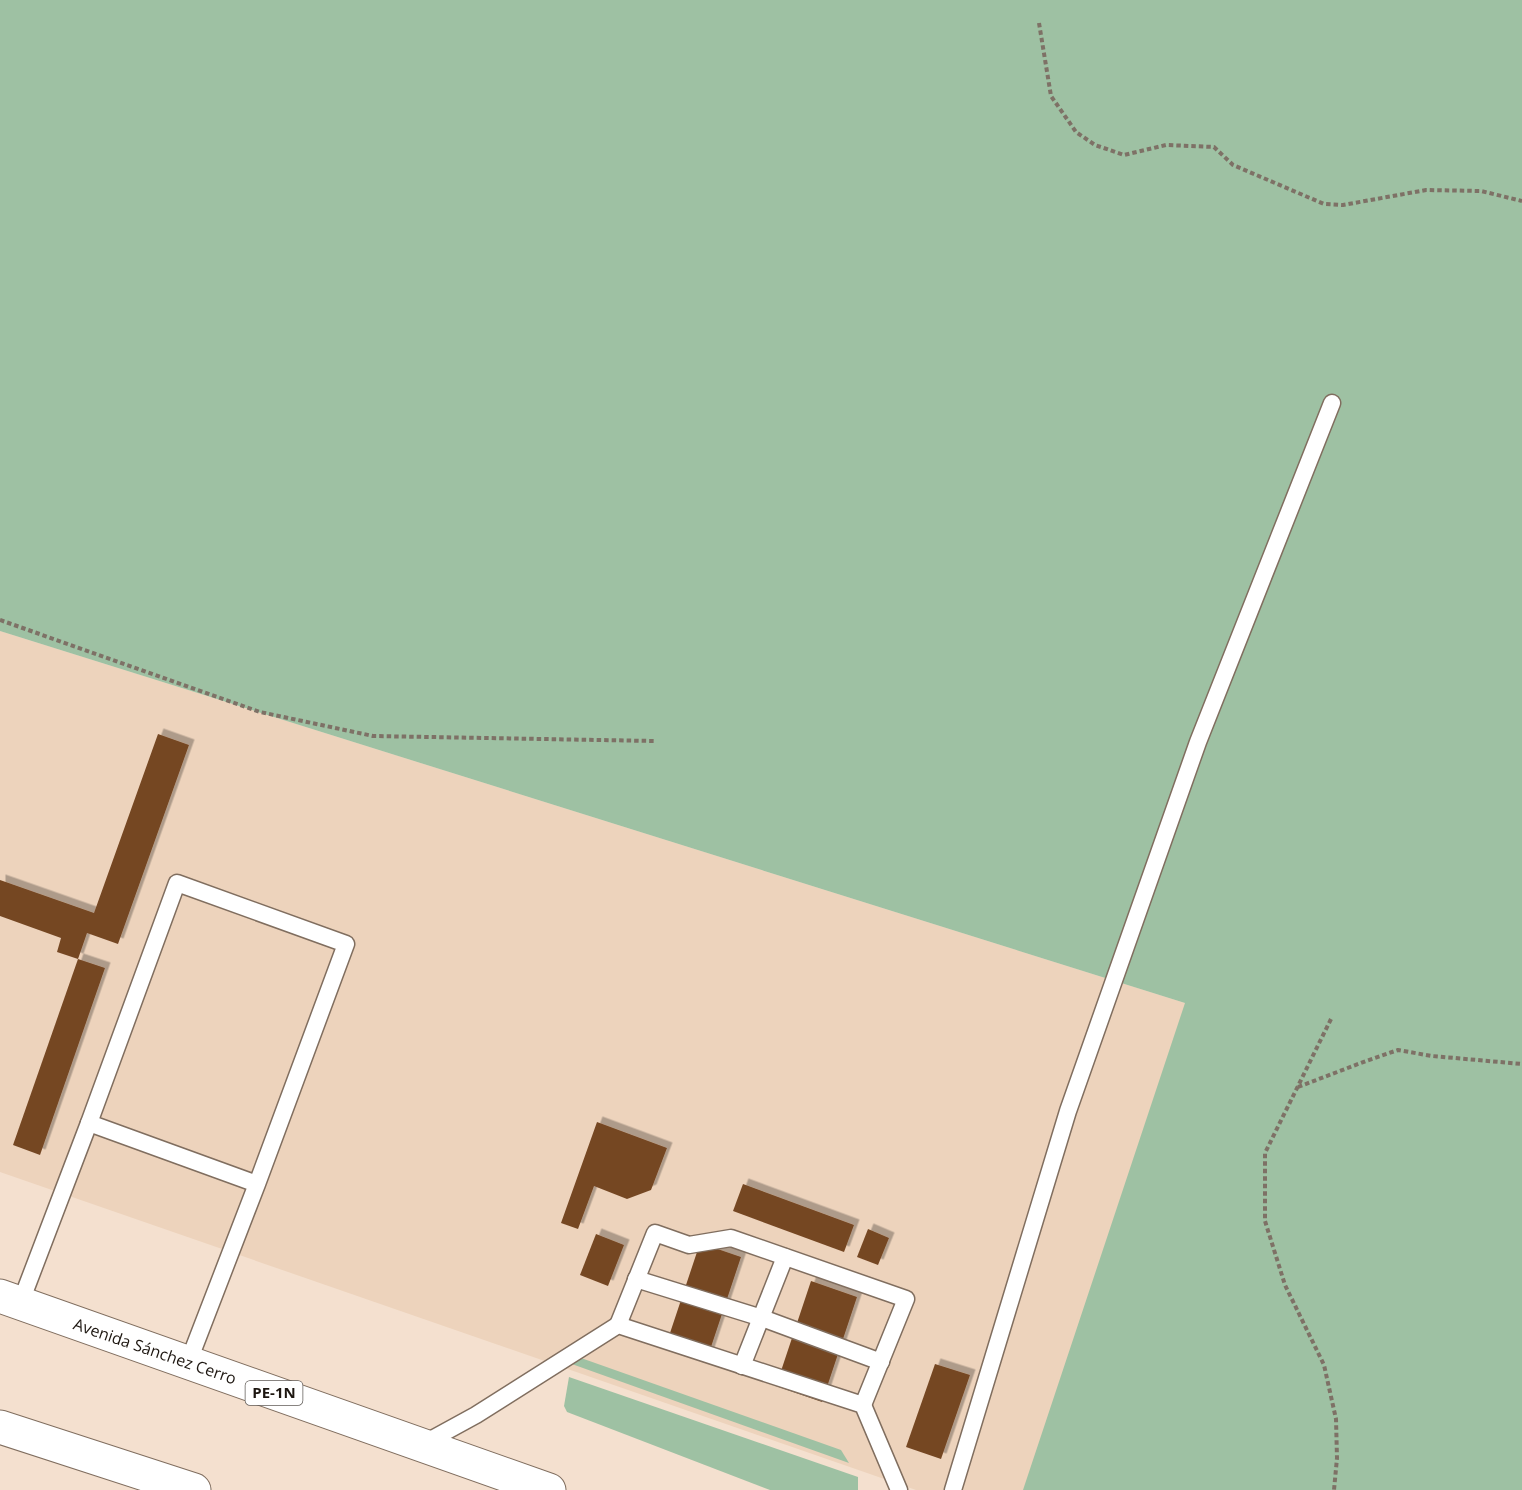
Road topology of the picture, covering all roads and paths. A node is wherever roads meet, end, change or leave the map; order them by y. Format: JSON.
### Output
{"nodes":[{"id":1,"x":1039,"y":22,"type":"dead end"},
{"id":2,"x":1522,"y":201,"type":"edge"},
{"id":3,"x":1332,"y":403,"type":"dead end"},
{"id":4,"x":0,"y":620,"type":"edge"},
{"id":5,"x":655,"y":741,"type":"dead end"},
{"id":6,"x":1331,"y":1018,"type":"dead end"},
{"id":7,"x":1522,"y":1064,"type":"edge"},
{"id":8,"x":1297,"y":1088,"type":"junction"},
{"id":9,"x":89,"y":1123,"type":"junction"},
{"id":10,"x":257,"y":1184,"type":"junction"},
{"id":11,"x":785,"y":1257,"type":"junction"},
{"id":12,"x":636,"y":1280,"type":"junction"},
{"id":13,"x":10,"y":1300,"type":"edge"},
{"id":14,"x":762,"y":1318,"type":"junction"},
{"id":15,"x":618,"y":1325,"type":"junction"},
{"id":16,"x":880,"y":1362,"type":"junction"},
{"id":17,"x":188,"y":1363,"type":"junction"},
{"id":18,"x":742,"y":1366,"type":"junction"},
{"id":19,"x":863,"y":1405,"type":"junction"},
{"id":20,"x":0,"y":1426,"type":"edge"},
{"id":21,"x":421,"y":1445,"type":"junction"},
{"id":22,"x":194,"y":1490,"type":"edge"},
{"id":23,"x":549,"y":1490,"type":"edge"},
{"id":24,"x":899,"y":1490,"type":"edge"},
{"id":25,"x":953,"y":1490,"type":"edge"},
{"id":26,"x":1334,"y":1490,"type":"edge"}],
"edges":[{"from":1,"to":2,"type":"path"},
{"from":3,"to":25,"type":"lane"},
{"from":4,"to":5,"type":"path"},
{"from":6,"to":8,"type":"path"},
{"from":7,"to":8,"type":"path"},
{"from":8,"to":26,"type":"path"},
{"from":9,"to":10,"type":"lane"},
{"from":9,"to":10,"type":"lane"},
{"from":9,"to":13,"type":"lane"},
{"from":10,"to":17,"type":"lane"},
{"from":11,"to":12,"type":"lane"},
{"from":11,"to":14,"type":"lane"},
{"from":11,"to":16,"type":"lane"},
{"from":12,"to":14,"type":"lane"},
{"from":12,"to":15,"type":"lane"},
{"from":13,"to":17,"type":"main road","name":"Avenida Sánchez Cerro","number":"PE-1N"},
{"from":14,"to":16,"type":"lane"},
{"from":14,"to":18,"type":"lane"},
{"from":15,"to":18,"type":"lane"},
{"from":15,"to":21,"type":"lane"},
{"from":16,"to":19,"type":"lane"},
{"from":17,"to":21,"type":"main road","name":"Avenida Sánchez Cerro","number":"PE-1N"},
{"from":18,"to":19,"type":"lane"},
{"from":19,"to":24,"type":"lane"},
{"from":20,"to":22,"type":"main road"},
{"from":21,"to":23,"type":"main road","name":"Avenida Sánchez Cerro","number":"PE-1N"}]}
